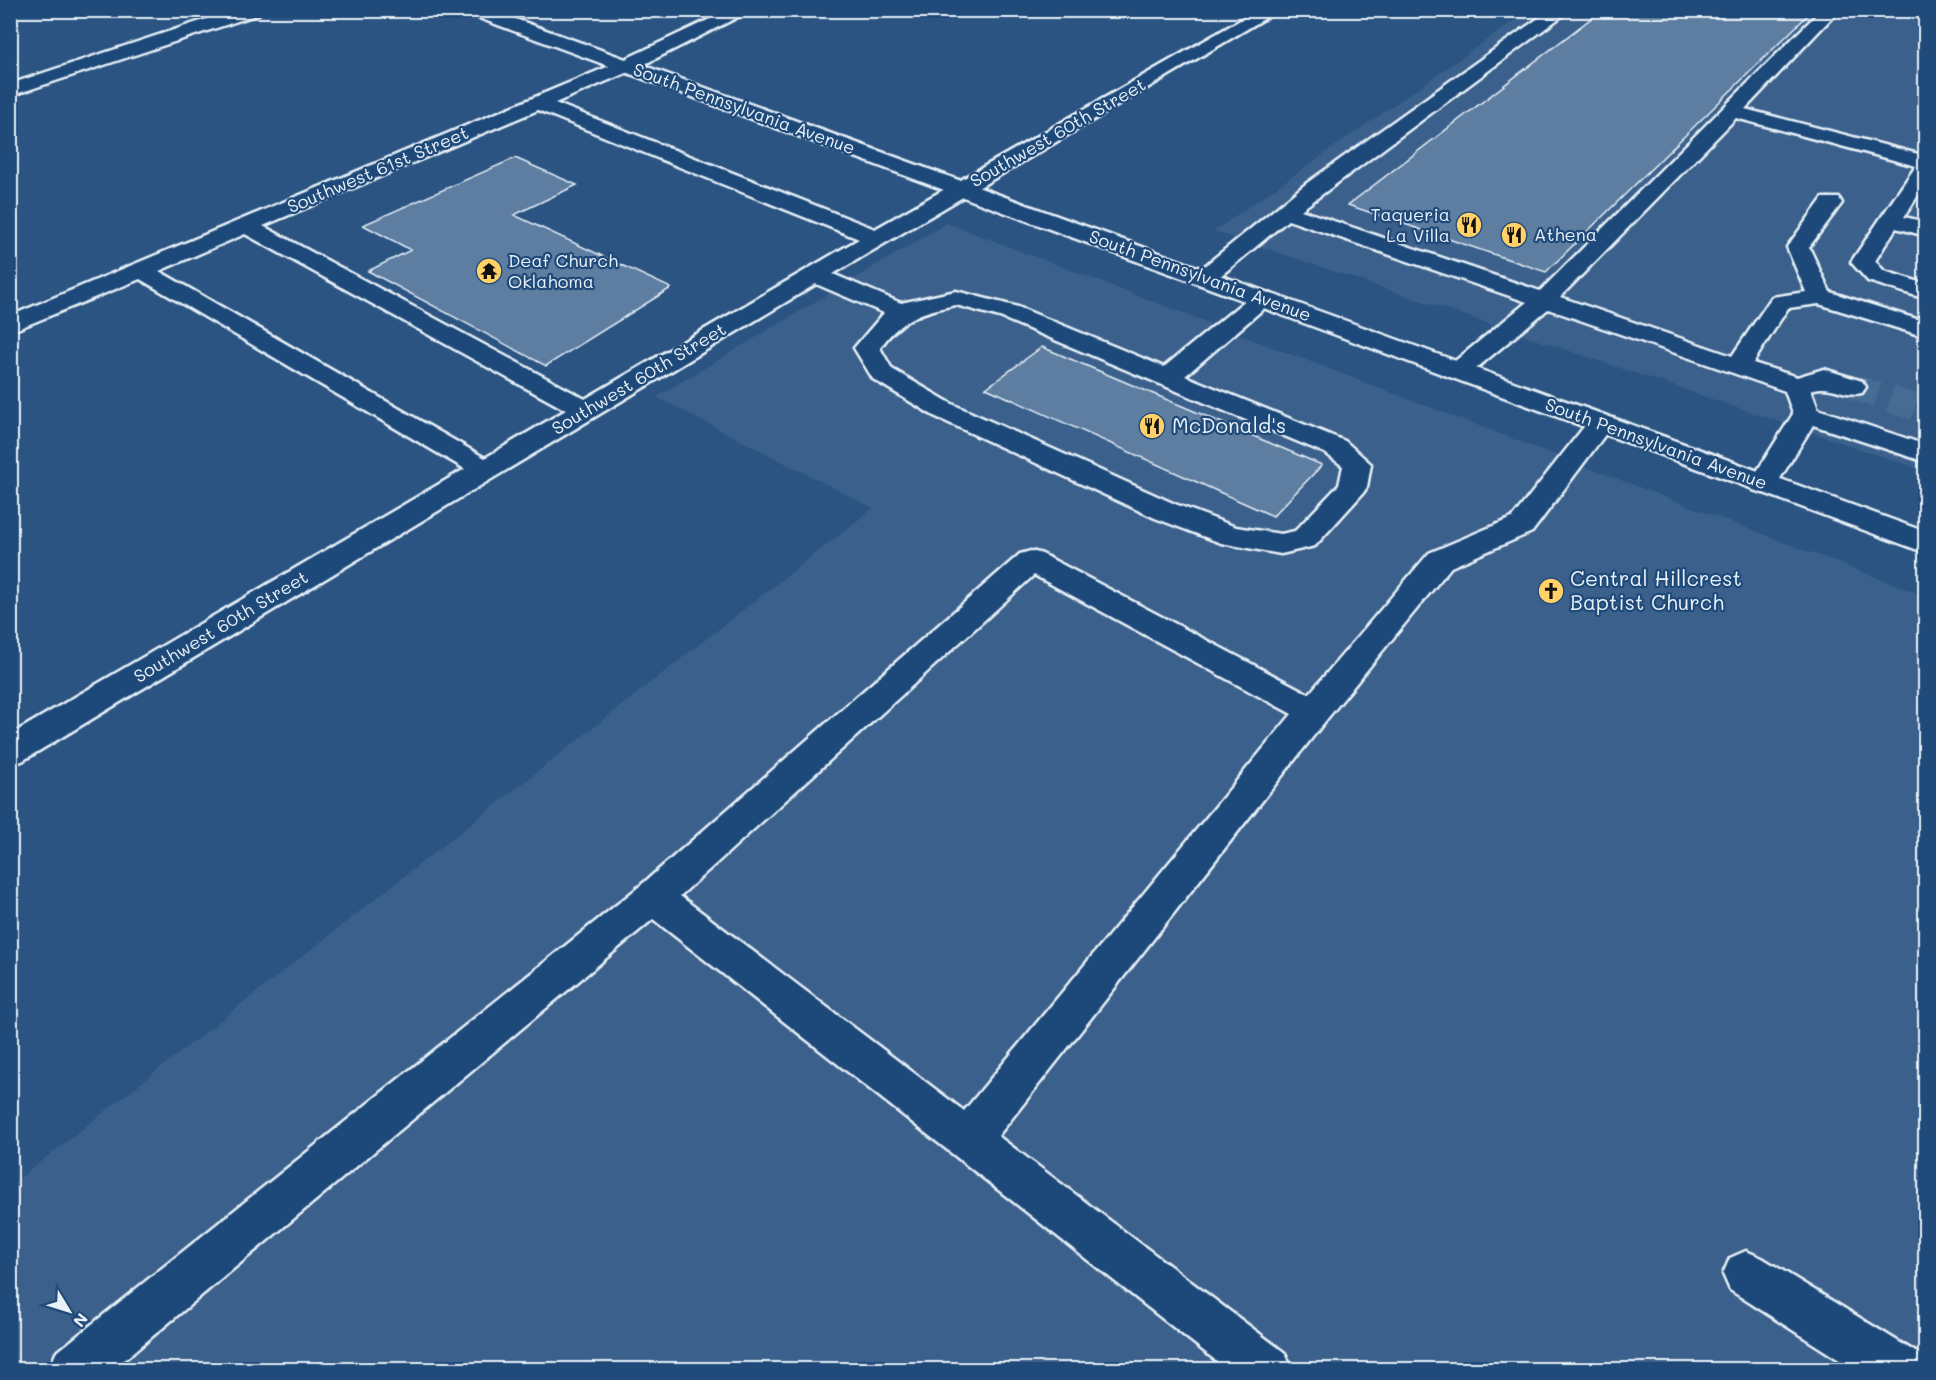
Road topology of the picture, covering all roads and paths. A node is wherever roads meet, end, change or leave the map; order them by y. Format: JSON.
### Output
{"nodes":[{"id":1,"x":253,"y":10,"type":"edge"},
{"id":2,"x":474,"y":10,"type":"edge"},
{"id":3,"x":744,"y":10,"type":"edge"},
{"id":4,"x":1271,"y":10,"type":"edge"},
{"id":5,"x":1562,"y":10,"type":"edge"},
{"id":6,"x":1831,"y":10,"type":"edge"},
{"id":7,"x":626,"y":66,"type":"junction"},
{"id":8,"x":10,"y":90,"type":"edge"},
{"id":9,"x":538,"y":103,"type":"junction"},
{"id":10,"x":1732,"y":111,"type":"junction"},
{"id":11,"x":1926,"y":164,"type":"edge"},
{"id":12,"x":961,"y":188,"type":"junction"},
{"id":13,"x":1831,"y":203,"type":"dead end"},
{"id":14,"x":1285,"y":212,"type":"junction"},
{"id":15,"x":1890,"y":220,"type":"junction"},
{"id":16,"x":246,"y":226,"type":"junction"},
{"id":17,"x":1926,"y":229,"type":"edge"},
{"id":18,"x":877,"y":238,"type":"junction"},
{"id":19,"x":141,"y":270,"type":"junction"},
{"id":20,"x":815,"y":275,"type":"junction"},
{"id":21,"x":1204,"y":278,"type":"junction"},
{"id":22,"x":1926,"y":292,"type":"edge"},
{"id":23,"x":1820,"y":297,"type":"junction"},
{"id":24,"x":1261,"y":299,"type":"junction"},
{"id":25,"x":1543,"y":301,"type":"junction"},
{"id":26,"x":901,"y":312,"type":"junction"},
{"id":27,"x":10,"y":325,"type":"edge"},
{"id":28,"x":1926,"y":330,"type":"edge"},
{"id":29,"x":1738,"y":366,"type":"junction"},
{"id":30,"x":1458,"y":371,"type":"junction"},
{"id":31,"x":1169,"y":376,"type":"junction"},
{"id":32,"x":1797,"y":386,"type":"junction"},
{"id":33,"x":1853,"y":387,"type":"tunnel mouth"},
{"id":34,"x":586,"y":410,"type":"junction"},
{"id":35,"x":1806,"y":414,"type":"junction"},
{"id":36,"x":1600,"y":424,"type":"junction"},
{"id":37,"x":1926,"y":454,"type":"edge"},
{"id":38,"x":486,"y":470,"type":"junction"},
{"id":39,"x":1763,"y":484,"type":"junction"},
{"id":40,"x":1926,"y":543,"type":"edge"},
{"id":41,"x":1314,"y":711,"type":"junction"},
{"id":42,"x":10,"y":752,"type":"edge"},
{"id":43,"x":653,"y":897,"type":"junction"},
{"id":44,"x":969,"y":1139,"type":"junction"},
{"id":45,"x":1746,"y":1274,"type":"dead end"},
{"id":46,"x":73,"y":1370,"type":"edge"},
{"id":47,"x":1268,"y":1370,"type":"edge"},
{"id":48,"x":1900,"y":1370,"type":"edge"}],
"edges":[{"from":1,"to":8,"type":"street"},
{"from":2,"to":7,"type":"street","name":"South Pennsylvania Avenue"},
{"from":3,"to":7,"type":"street","name":"Southwest 61st Street"},
{"from":4,"to":12,"type":"street","name":"Southwest 60th Street"},
{"from":5,"to":14,"type":"street"},
{"from":6,"to":10,"type":"street"},
{"from":7,"to":9,"type":"street","name":"Southwest 61st Street"},
{"from":7,"to":12,"type":"street","name":"South Pennsylvania Avenue"},
{"from":9,"to":16,"type":"street","name":"Southwest 61st Street"},
{"from":9,"to":18,"type":"street"},
{"from":10,"to":11,"type":"street"},
{"from":10,"to":25,"type":"street"},
{"from":11,"to":15,"type":"street"},
{"from":12,"to":18,"type":"street","name":"Southwest 60th Street"},
{"from":12,"to":21,"type":"street","name":"South Pennsylvania Avenue"},
{"from":13,"to":23,"type":"street"},
{"from":14,"to":21,"type":"street"},
{"from":14,"to":25,"type":"street"},
{"from":15,"to":17,"type":"street"},
{"from":15,"to":22,"type":"street"},
{"from":16,"to":19,"type":"street","name":"Southwest 61st Street"},
{"from":16,"to":34,"type":"street"},
{"from":18,"to":20,"type":"street","name":"Southwest 60th Street"},
{"from":19,"to":27,"type":"street","name":"Southwest 61st Street"},
{"from":19,"to":38,"type":"street"},
{"from":20,"to":26,"type":"street"},
{"from":20,"to":34,"type":"street","name":"Southwest 60th Street"},
{"from":21,"to":24,"type":"street","name":"South Pennsylvania Avenue"},
{"from":23,"to":28,"type":"street"},
{"from":23,"to":29,"type":"street"},
{"from":24,"to":30,"type":"street","name":"South Pennsylvania Avenue"},
{"from":24,"to":31,"type":"street"},
{"from":25,"to":29,"type":"street"},
{"from":25,"to":30,"type":"street"},
{"from":26,"to":31,"type":"street"},
{"from":26,"to":31,"type":"street"},
{"from":29,"to":32,"type":"street"},
{"from":30,"to":36,"type":"street","name":"South Pennsylvania Avenue"},
{"from":32,"to":33,"type":"street"},
{"from":32,"to":35,"type":"street"},
{"from":34,"to":38,"type":"street","name":"Southwest 60th Street"},
{"from":35,"to":37,"type":"street"},
{"from":35,"to":39,"type":"street"},
{"from":36,"to":39,"type":"street","name":"South Pennsylvania Avenue"},
{"from":36,"to":41,"type":"street"},
{"from":38,"to":42,"type":"street","name":"Southwest 60th Street"},
{"from":39,"to":40,"type":"street","name":"South Pennsylvania Avenue"},
{"from":41,"to":43,"type":"street"},
{"from":41,"to":44,"type":"street"},
{"from":43,"to":44,"type":"street"},
{"from":43,"to":46,"type":"street"},
{"from":44,"to":47,"type":"street"},
{"from":45,"to":48,"type":"street"}]}
